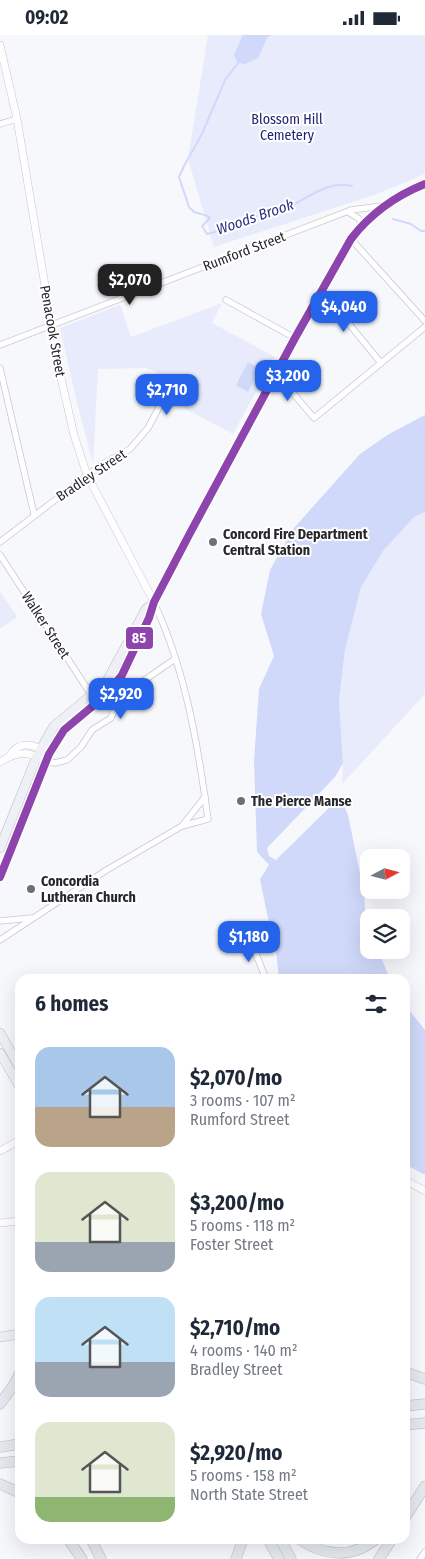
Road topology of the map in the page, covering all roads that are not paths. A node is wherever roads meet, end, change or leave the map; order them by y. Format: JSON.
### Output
{"nodes":[{"id":1,"x":0,"y":45,"type":"edge"},
{"id":2,"x":17,"y":119,"type":"junction"},
{"id":3,"x":0,"y":125,"type":"edge"},
{"id":4,"x":425,"y":184,"type":"edge"},
{"id":5,"x":384,"y":206,"type":"junction"},
{"id":6,"x":348,"y":212,"type":"junction"},
{"id":7,"x":362,"y":225,"type":"junction"},
{"id":8,"x":351,"y":239,"type":"junction"},
{"id":9,"x":322,"y":291,"type":"junction"},
{"id":10,"x":226,"y":300,"type":"dead end"},
{"id":11,"x":425,"y":321,"type":"edge"},
{"id":12,"x":52,"y":325,"type":"junction"},
{"id":13,"x":425,"y":327,"type":"edge"},
{"id":14,"x":295,"y":337,"type":"junction"},
{"id":15,"x":0,"y":345,"type":"edge"},
{"id":16,"x":381,"y":363,"type":"junction"},
{"id":17,"x":0,"y":368,"type":"edge"},
{"id":18,"x":276,"y":373,"type":"junction"},
{"id":19,"x":166,"y":394,"type":"dead end"},
{"id":20,"x":88,"y":475,"type":"junction"},
{"id":21,"x":34,"y":514,"type":"junction"},
{"id":22,"x":0,"y":542,"type":"edge"},
{"id":23,"x":0,"y":555,"type":"edge"},
{"id":24,"x":154,"y":602,"type":"junction"},
{"id":25,"x":175,"y":659,"type":"junction"},
{"id":26,"x":92,"y":696,"type":"junction"},
{"id":27,"x":39,"y":752,"type":"junction"},
{"id":28,"x":48,"y":757,"type":"junction"},
{"id":29,"x":0,"y":762,"type":"edge"},
{"id":30,"x":205,"y":797,"type":"junction"},
{"id":31,"x":182,"y":825,"type":"junction"},
{"id":32,"x":0,"y":848,"type":"edge"},
{"id":33,"x":0,"y":877,"type":"edge"},
{"id":34,"x":33,"y":918,"type":"junction"},
{"id":35,"x":0,"y":921,"type":"edge"},
{"id":36,"x":1,"y":938,"type":"edge"},
{"id":37,"x":250,"y":939,"type":"dead end"},
{"id":38,"x":264,"y":974,"type":"edge"},
{"id":39,"x":0,"y":1033,"type":"edge"},
{"id":40,"x":2,"y":1058,"type":"edge"},
{"id":41,"x":15,"y":1059,"type":"edge"},
{"id":42,"x":15,"y":1079,"type":"edge"},
{"id":43,"x":15,"y":1143,"type":"edge"},
{"id":44,"x":0,"y":1151,"type":"edge"},
{"id":45,"x":410,"y":1182,"type":"edge"},
{"id":46,"x":425,"y":1191,"type":"edge"},
{"id":47,"x":15,"y":1222,"type":"edge"},
{"id":48,"x":0,"y":1223,"type":"edge"},
{"id":49,"x":15,"y":1335,"type":"edge"},
{"id":50,"x":0,"y":1337,"type":"edge"},
{"id":51,"x":410,"y":1374,"type":"edge"},
{"id":52,"x":425,"y":1379,"type":"edge"},
{"id":53,"x":15,"y":1382,"type":"edge"},
{"id":54,"x":0,"y":1404,"type":"edge"},
{"id":55,"x":425,"y":1404,"type":"edge"},
{"id":56,"x":410,"y":1406,"type":"edge"},
{"id":57,"x":425,"y":1423,"type":"edge"},
{"id":58,"x":410,"y":1424,"type":"edge"},
{"id":59,"x":15,"y":1445,"type":"edge"},
{"id":60,"x":0,"y":1447,"type":"edge"},
{"id":61,"x":15,"y":1462,"type":"edge"},
{"id":62,"x":0,"y":1463,"type":"edge"},
{"id":63,"x":0,"y":1484,"type":"edge"},
{"id":64,"x":425,"y":1486,"type":"edge"},
{"id":65,"x":15,"y":1491,"type":"edge"},
{"id":66,"x":410,"y":1510,"type":"edge"},
{"id":67,"x":72,"y":1544,"type":"edge"},
{"id":68,"x":94,"y":1544,"type":"edge"},
{"id":69,"x":241,"y":1544,"type":"edge"},
{"id":70,"x":271,"y":1544,"type":"edge"},
{"id":71,"x":282,"y":1544,"type":"edge"},
{"id":72,"x":306,"y":1544,"type":"edge"},
{"id":73,"x":369,"y":1544,"type":"edge"},
{"id":74,"x":389,"y":1544,"type":"edge"},
{"id":75,"x":82,"y":1559,"type":"edge"},
{"id":76,"x":101,"y":1559,"type":"edge"},
{"id":77,"x":236,"y":1559,"type":"edge"},
{"id":78,"x":279,"y":1559,"type":"edge"},
{"id":79,"x":290,"y":1559,"type":"edge"},
{"id":80,"x":379,"y":1559,"type":"edge"}],
"edges":[{"from":1,"to":2,"type":"street","name":"Penacook Street"},
{"from":2,"to":3,"type":"street"},
{"from":2,"to":12,"type":"street","name":"Penacook Street"},
{"from":4,"to":5,"type":"main road"},
{"from":5,"to":6,"type":"street","name":"Rumford Street"},
{"from":5,"to":7,"type":"main road"},
{"from":6,"to":7,"type":"street"},
{"from":6,"to":12,"type":"street","name":"Rumford Street"},
{"from":7,"to":8,"type":"main road"},
{"from":8,"to":9,"type":"main road"},
{"from":8,"to":11,"type":"street"},
{"from":9,"to":14,"type":"main road"},
{"from":9,"to":16,"type":"street"},
{"from":10,"to":14,"type":"street"},
{"from":12,"to":15,"type":"street","name":"Rumford Street"},
{"from":12,"to":20,"type":"street","name":"Penacook Street"},
{"from":13,"to":16,"type":"street"},
{"from":14,"to":18,"type":"main road"},
{"from":16,"to":18,"type":"street"},
{"from":17,"to":21,"type":"street"},
{"from":18,"to":24,"type":"main road"},
{"from":19,"to":20,"type":"street","name":"Bradley Street"},
{"from":20,"to":21,"type":"street","name":"Bradley Street"},
{"from":20,"to":24,"type":"street","name":"Penacook Street"},
{"from":21,"to":22,"type":"street","name":"Bradley Street"},
{"from":23,"to":26,"type":"street","name":"Walker Street"},
{"from":24,"to":25,"type":"street"},
{"from":24,"to":26,"type":"main road"},
{"from":24,"to":28,"type":"main road"},
{"from":25,"to":28,"type":"street"},
{"from":25,"to":30,"type":"street"},
{"from":26,"to":27,"type":"main road"},
{"from":27,"to":28,"type":"street"},
{"from":27,"to":29,"type":"street"},
{"from":27,"to":32,"type":"main road"},
{"from":28,"to":33,"type":"main road"},
{"from":30,"to":31,"type":"street"},
{"from":30,"to":31,"type":"street"},
{"from":31,"to":34,"type":"street"},
{"from":34,"to":35,"type":"street"},
{"from":34,"to":36,"type":"street"},
{"from":37,"to":38,"type":"street"},
{"from":39,"to":41,"type":"main road"},
{"from":40,"to":42,"type":"main road"},
{"from":43,"to":44,"type":"street"},
{"from":45,"to":46,"type":"street"},
{"from":47,"to":48,"type":"street"},
{"from":49,"to":50,"type":"main road"},
{"from":51,"to":52,"type":"highway"},
{"from":53,"to":54,"type":"highway"},
{"from":55,"to":56,"type":"highway"},
{"from":57,"to":58,"type":"highway"},
{"from":59,"to":60,"type":"highway"},
{"from":61,"to":62,"type":"highway"},
{"from":63,"to":65,"type":"highway"},
{"from":64,"to":66,"type":"highway"},
{"from":67,"to":75,"type":"highway"},
{"from":68,"to":76,"type":"highway"},
{"from":69,"to":77,"type":"highway"},
{"from":70,"to":78,"type":"highway"},
{"from":71,"to":79,"type":"highway"},
{"from":72,"to":73,"type":"highway"},
{"from":74,"to":80,"type":"highway"}]}
